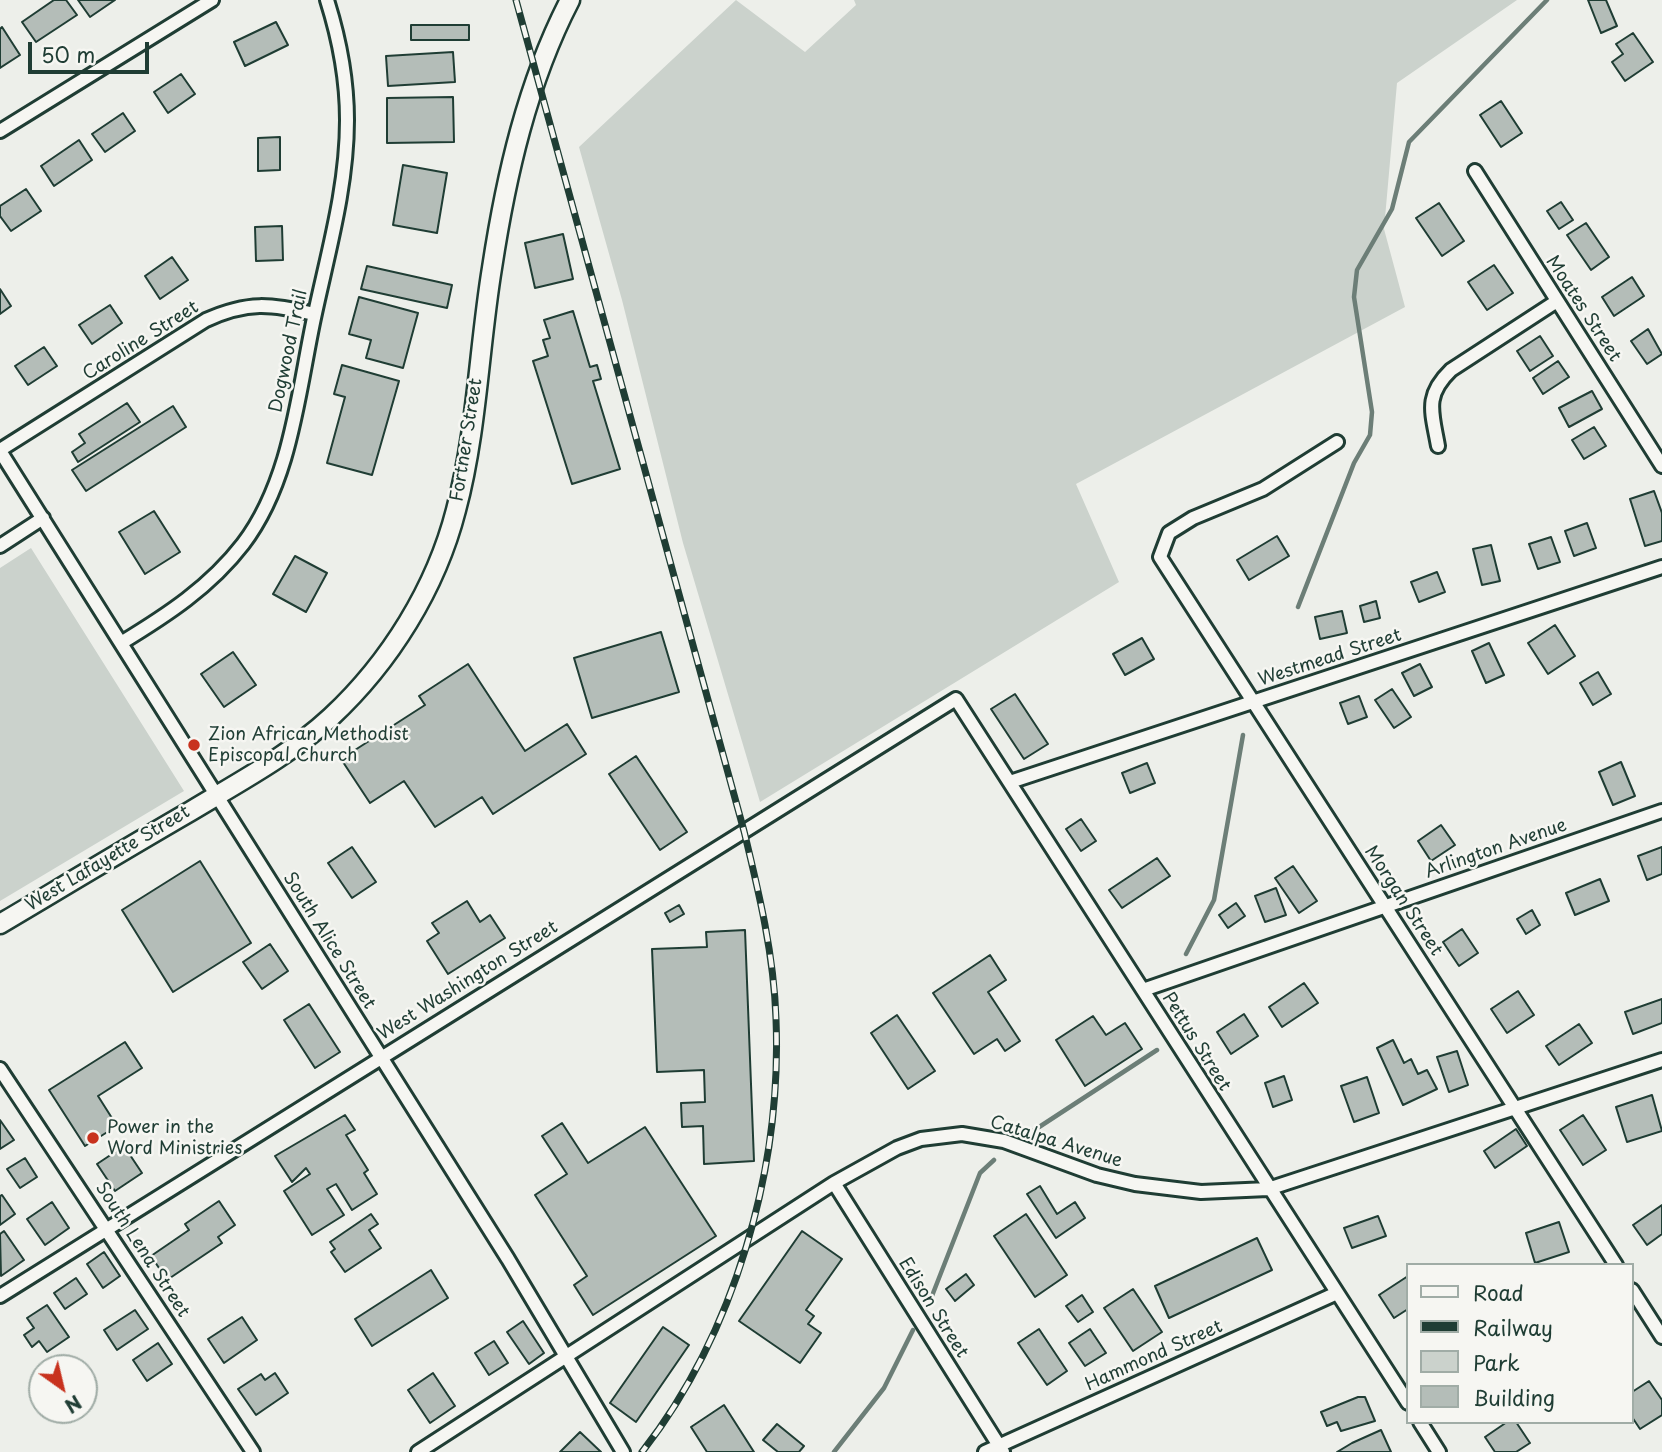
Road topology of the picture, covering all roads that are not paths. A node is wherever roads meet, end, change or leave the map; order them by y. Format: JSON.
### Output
{"nodes":[{"id":1,"x":212,"y":0,"type":"edge"},
{"id":2,"x":327,"y":0,"type":"edge"},
{"id":3,"x":570,"y":0,"type":"edge"},
{"id":4,"x":0,"y":131,"type":"edge"},
{"id":5,"x":1475,"y":172,"type":"dead end"},
{"id":6,"x":1557,"y":301,"type":"junction"},
{"id":7,"x":314,"y":314,"type":"junction"},
{"id":8,"x":1337,"y":442,"type":"dead end"},
{"id":9,"x":1438,"y":446,"type":"dead end"},
{"id":10,"x":0,"y":451,"type":"edge"},
{"id":11,"x":1662,"y":466,"type":"edge"},
{"id":12,"x":43,"y":518,"type":"junction"},
{"id":13,"x":0,"y":546,"type":"edge"},
{"id":14,"x":1662,"y":567,"type":"edge"},
{"id":15,"x":121,"y":643,"type":"junction"},
{"id":16,"x":956,"y":699,"type":"joint"},
{"id":17,"x":1254,"y":702,"type":"junction"},
{"id":18,"x":1010,"y":782,"type":"junction"},
{"id":19,"x":216,"y":795,"type":"junction"},
{"id":20,"x":1662,"y":811,"type":"edge"},
{"id":21,"x":1384,"y":905,"type":"junction"},
{"id":22,"x":0,"y":924,"type":"edge"},
{"id":23,"x":1143,"y":990,"type":"junction"},
{"id":24,"x":381,"y":1056,"type":"junction"},
{"id":25,"x":1662,"y":1060,"type":"edge"},
{"id":26,"x":0,"y":1069,"type":"edge"},
{"id":27,"x":1517,"y":1108,"type":"junction"},
{"id":28,"x":834,"y":1183,"type":"junction"},
{"id":29,"x":1268,"y":1189,"type":"junction"},
{"id":30,"x":106,"y":1228,"type":"junction"},
{"id":31,"x":1615,"y":1263,"type":"edge"},
{"id":32,"x":1337,"y":1293,"type":"junction"},
{"id":33,"x":1634,"y":1293,"type":"edge"},
{"id":34,"x":0,"y":1296,"type":"edge"},
{"id":35,"x":1662,"y":1337,"type":"edge"},
{"id":36,"x":565,"y":1357,"type":"junction"},
{"id":37,"x":1406,"y":1401,"type":"edge"},
{"id":38,"x":1421,"y":1424,"type":"edge"},
{"id":39,"x":1000,"y":1448,"type":"edge"},
{"id":40,"x":253,"y":1452,"type":"edge"},
{"id":41,"x":418,"y":1452,"type":"edge"},
{"id":42,"x":623,"y":1452,"type":"edge"},
{"id":43,"x":985,"y":1452,"type":"edge"},
{"id":44,"x":1439,"y":1452,"type":"edge"}],
"edges":[{"from":1,"to":4,"type":"street"},
{"from":2,"to":7,"type":"street","name":"Dogwood Trail"},
{"from":3,"to":19,"type":"street","name":"Fortner Street"},
{"from":5,"to":6,"type":"street","name":"Moates Street"},
{"from":6,"to":9,"type":"street"},
{"from":6,"to":11,"type":"street","name":"Moates Street"},
{"from":7,"to":10,"type":"street","name":"Caroline Street"},
{"from":7,"to":15,"type":"street","name":"Dogwood Trail"},
{"from":8,"to":17,"type":"street","name":"Morgan Street"},
{"from":10,"to":12,"type":"street","name":"South Alice Street"},
{"from":12,"to":13,"type":"street"},
{"from":12,"to":15,"type":"street","name":"South Alice Street"},
{"from":14,"to":17,"type":"street","name":"Westmead Street"},
{"from":15,"to":19,"type":"street","name":"South Alice Street"},
{"from":16,"to":18,"type":"street","name":"Pettus Street"},
{"from":16,"to":24,"type":"street","name":"West Washington Street"},
{"from":17,"to":18,"type":"street","name":"Westmead Street"},
{"from":17,"to":21,"type":"street","name":"Morgan Street"},
{"from":18,"to":23,"type":"street","name":"Pettus Street"},
{"from":19,"to":22,"type":"street","name":"West Lafayette Street"},
{"from":19,"to":24,"type":"street","name":"South Alice Street"},
{"from":20,"to":21,"type":"street","name":"Arlington Avenue"},
{"from":21,"to":23,"type":"street","name":"Arlington Avenue"},
{"from":21,"to":27,"type":"street","name":"Morgan Street"},
{"from":23,"to":29,"type":"street","name":"Pettus Street"},
{"from":24,"to":30,"type":"street","name":"West Washington Street"},
{"from":24,"to":36,"type":"street","name":"South Alice Street"},
{"from":25,"to":27,"type":"street","name":"Catalpa Avenue"},
{"from":26,"to":30,"type":"street","name":"South Lena Street"},
{"from":27,"to":29,"type":"street","name":"Catalpa Avenue"},
{"from":27,"to":31,"type":"street","name":"Morgan Street"},
{"from":28,"to":29,"type":"street","name":"Catalpa Avenue"},
{"from":28,"to":36,"type":"street","name":"Catalpa Avenue"},
{"from":28,"to":39,"type":"street","name":"Edison Street"},
{"from":29,"to":32,"type":"street","name":"Pettus Street"},
{"from":30,"to":34,"type":"street","name":"West Washington Street"},
{"from":30,"to":40,"type":"street","name":"South Lena Street"},
{"from":32,"to":37,"type":"street","name":"Pettus Street"},
{"from":32,"to":39,"type":"street","name":"Hammond Street"},
{"from":33,"to":35,"type":"street"},
{"from":36,"to":41,"type":"street","name":"Catalpa Avenue"},
{"from":36,"to":42,"type":"street","name":"South Alice Street"},
{"from":38,"to":44,"type":"street"},
{"from":39,"to":43,"type":"street","name":"Hammond Street"}]}
